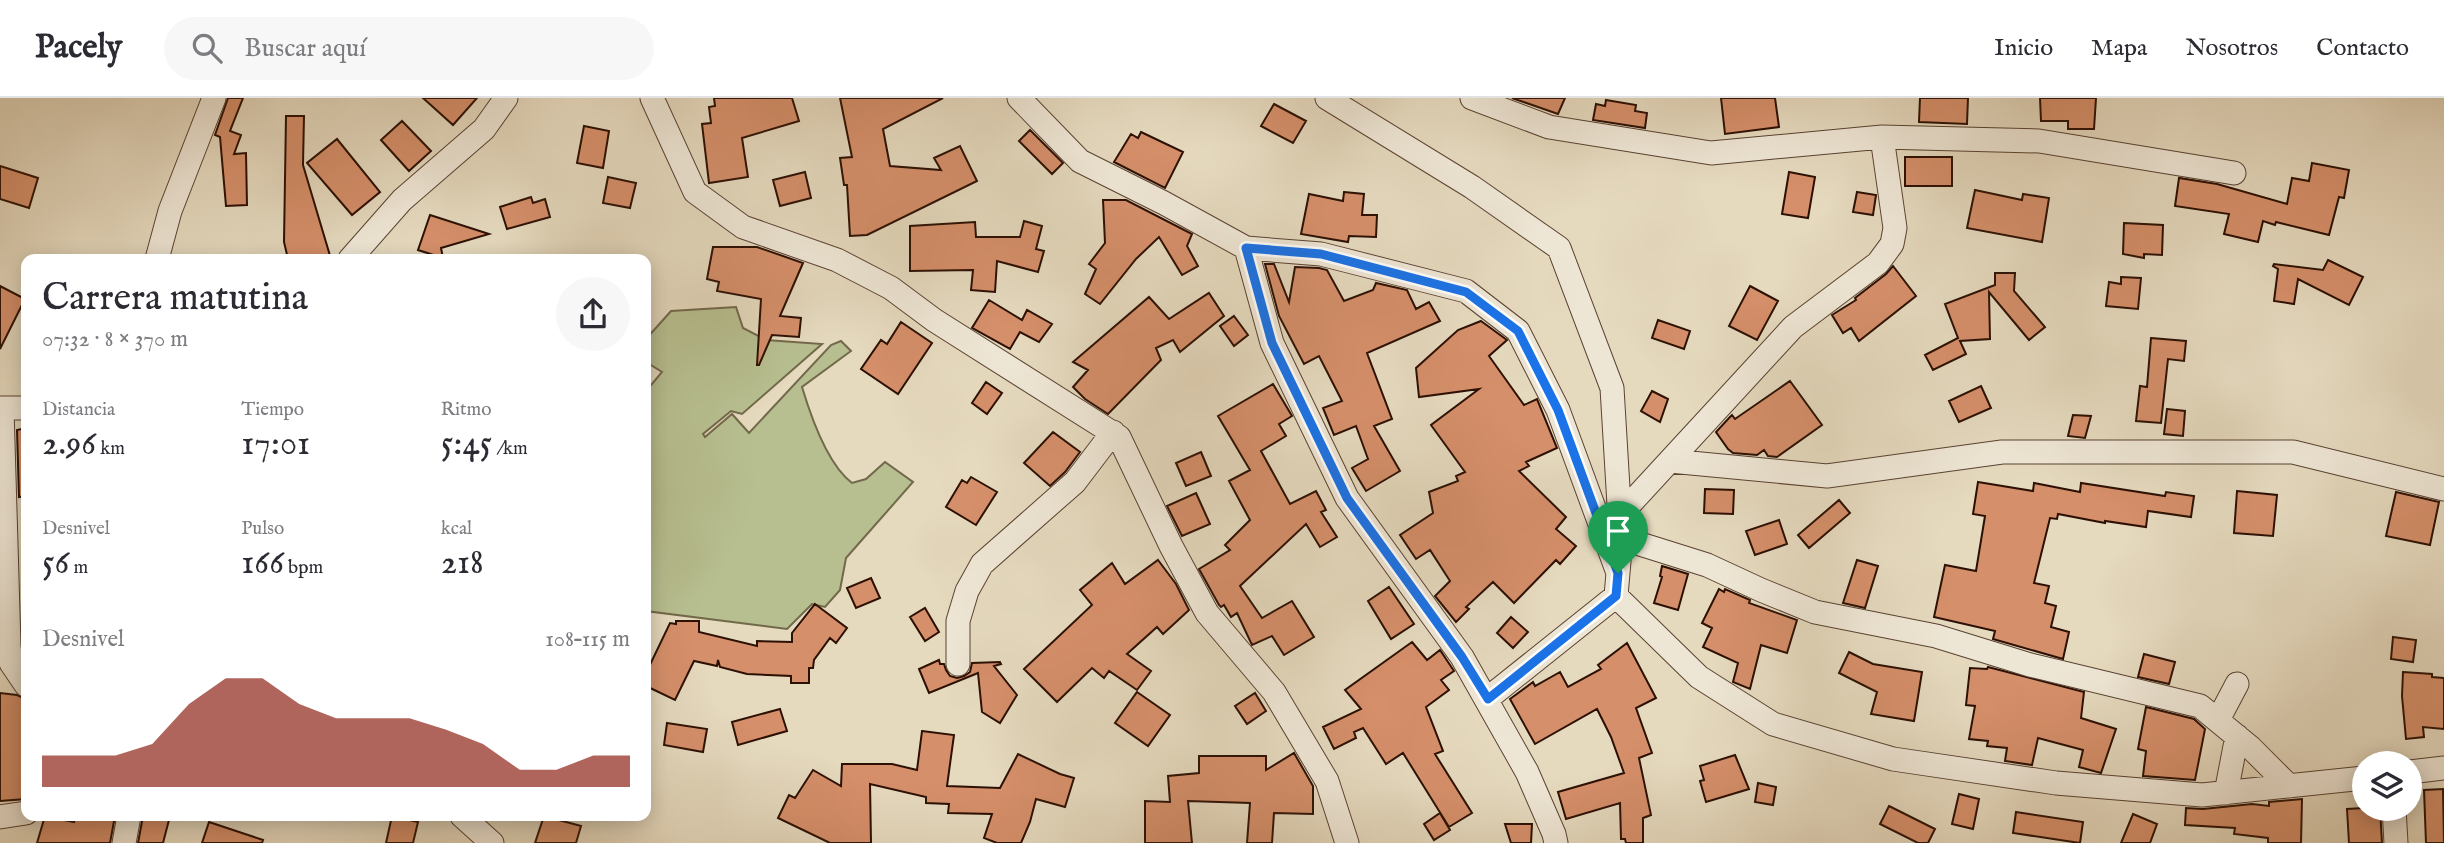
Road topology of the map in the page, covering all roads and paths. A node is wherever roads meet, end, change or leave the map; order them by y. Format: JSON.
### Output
{"nodes":[{"id":1,"x":214,"y":98,"type":"edge"},
{"id":2,"x":506,"y":98,"type":"edge"},
{"id":3,"x":652,"y":98,"type":"edge"},
{"id":4,"x":1019,"y":98,"type":"edge"},
{"id":5,"x":1327,"y":98,"type":"edge"},
{"id":6,"x":1472,"y":98,"type":"edge"},
{"id":7,"x":1882,"y":137,"type":"junction"},
{"id":8,"x":2234,"y":173,"type":"dead end"},
{"id":9,"x":1246,"y":248,"type":"junction"},
{"id":10,"x":158,"y":254,"type":"edge"},
{"id":11,"x":354,"y":254,"type":"edge"},
{"id":12,"x":1,"y":408,"type":"edge"},
{"id":13,"x":21,"y":408,"type":"edge"},
{"id":14,"x":1113,"y":432,"type":"junction"},
{"id":15,"x":1670,"y":461,"type":"junction"},
{"id":16,"x":2444,"y":489,"type":"edge"},
{"id":17,"x":1620,"y":528,"type":"junction"},
{"id":18,"x":1617,"y":585,"type":"junction"},
{"id":19,"x":958,"y":664,"type":"dead end"},
{"id":20,"x":21,"y":678,"type":"edge"},
{"id":21,"x":2237,"y":684,"type":"dead end"},
{"id":22,"x":1488,"y":699,"type":"junction"},
{"id":23,"x":2217,"y":720,"type":"junction"},
{"id":24,"x":2237,"y":736,"type":"junction"},
{"id":25,"x":2444,"y":768,"type":"edge"},
{"id":26,"x":2422,"y":771,"type":"edge"},
{"id":27,"x":2352,"y":779,"type":"edge"},
{"id":28,"x":2289,"y":786,"type":"junction"},
{"id":29,"x":2226,"y":793,"type":"junction"},
{"id":30,"x":21,"y":814,"type":"edge"},
{"id":31,"x":0,"y":817,"type":"edge"},
{"id":32,"x":129,"y":821,"type":"edge"},
{"id":33,"x":468,"y":821,"type":"edge"},
{"id":34,"x":2395,"y":821,"type":"edge"},
{"id":35,"x":124,"y":843,"type":"edge"},
{"id":36,"x":492,"y":843,"type":"edge"},
{"id":37,"x":1347,"y":843,"type":"edge"},
{"id":38,"x":1556,"y":843,"type":"edge"},
{"id":39,"x":2396,"y":843,"type":"edge"}],
"edges":[{"from":1,"to":10,"type":"street"},
{"from":2,"to":11,"type":"street"},
{"from":3,"to":14,"type":"street"},
{"from":4,"to":9,"type":"street"},
{"from":5,"to":17,"type":"street"},
{"from":6,"to":7,"type":"street"},
{"from":7,"to":8,"type":"street"},
{"from":7,"to":15,"type":"street"},
{"from":9,"to":18,"type":"street"},
{"from":9,"to":22,"type":"street"},
{"from":12,"to":13,"type":"street"},
{"from":12,"to":20,"type":"street"},
{"from":14,"to":19,"type":"street"},
{"from":14,"to":37,"type":"street"},
{"from":15,"to":16,"type":"street"},
{"from":15,"to":17,"type":"street"},
{"from":17,"to":18,"type":"street"},
{"from":17,"to":23,"type":"street"},
{"from":18,"to":22,"type":"street"},
{"from":18,"to":29,"type":"street"},
{"from":21,"to":23,"type":"street"},
{"from":22,"to":38,"type":"street"},
{"from":23,"to":24,"type":"street"},
{"from":24,"to":28,"type":"street"},
{"from":24,"to":29,"type":"street"},
{"from":25,"to":26,"type":"street"},
{"from":27,"to":28,"type":"street"},
{"from":28,"to":29,"type":"street"},
{"from":30,"to":31,"type":"street"},
{"from":32,"to":35,"type":"street"},
{"from":33,"to":36,"type":"street"},
{"from":34,"to":39,"type":"street"}]}
